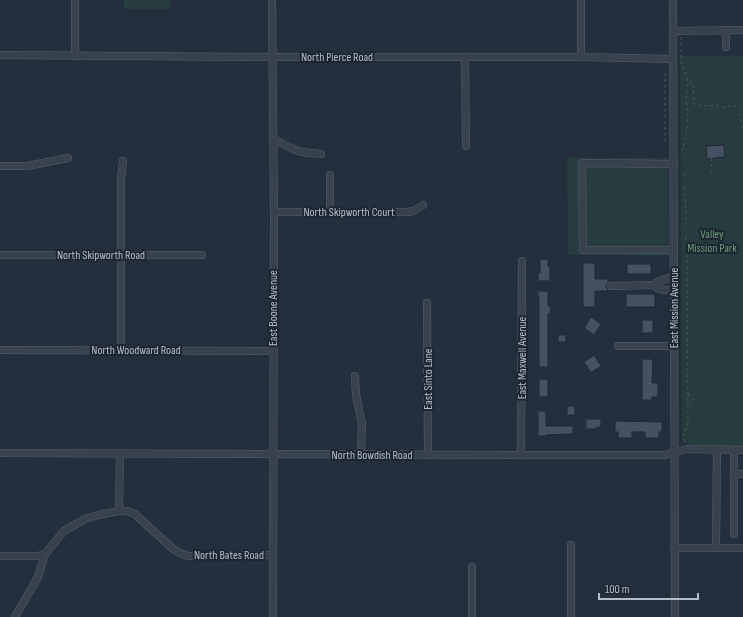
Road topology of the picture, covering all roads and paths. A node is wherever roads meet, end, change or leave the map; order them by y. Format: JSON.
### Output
{"nodes":[{"id":1,"x":75,"y":0,"type":"edge"},
{"id":2,"x":272,"y":0,"type":"edge"},
{"id":3,"x":581,"y":0,"type":"edge"},
{"id":4,"x":673,"y":0,"type":"edge"},
{"id":5,"x":726,"y":30,"type":"junction"},
{"id":6,"x":743,"y":30,"type":"edge"},
{"id":7,"x":673,"y":31,"type":"junction"},
{"id":8,"x":681,"y":31,"type":"junction"},
{"id":9,"x":726,"y":47,"type":"dead end"},
{"id":10,"x":0,"y":55,"type":"edge"},
{"id":11,"x":75,"y":56,"type":"junction"},
{"id":12,"x":272,"y":57,"type":"junction"},
{"id":13,"x":465,"y":57,"type":"junction"},
{"id":14,"x":581,"y":57,"type":"junction"},
{"id":15,"x":673,"y":59,"type":"junction"},
{"id":16,"x":688,"y":83,"type":"junction"},
{"id":17,"x":743,"y":130,"type":"edge"},
{"id":18,"x":273,"y":139,"type":"junction"},
{"id":19,"x":466,"y":146,"type":"dead end"},
{"id":20,"x":682,"y":151,"type":"dead end"},
{"id":21,"x":321,"y":154,"type":"dead end"},
{"id":22,"x":68,"y":158,"type":"dead end"},
{"id":23,"x":711,"y":158,"type":"dead end"},
{"id":24,"x":124,"y":161,"type":"dead end"},
{"id":25,"x":674,"y":164,"type":"junction"},
{"id":26,"x":0,"y":166,"type":"edge"},
{"id":27,"x":712,"y":173,"type":"dead end"},
{"id":28,"x":330,"y":175,"type":"dead end"},
{"id":29,"x":684,"y":187,"type":"dead end"},
{"id":30,"x":423,"y":205,"type":"dead end"},
{"id":31,"x":274,"y":212,"type":"junction"},
{"id":32,"x":330,"y":212,"type":"junction"},
{"id":33,"x":686,"y":225,"type":"dead end"},
{"id":34,"x":686,"y":234,"type":"dead end"},
{"id":35,"x":674,"y":250,"type":"junction"},
{"id":36,"x":0,"y":255,"type":"edge"},
{"id":37,"x":121,"y":255,"type":"junction"},
{"id":38,"x":202,"y":255,"type":"dead end"},
{"id":39,"x":522,"y":261,"type":"dead end"},
{"id":40,"x":674,"y":276,"type":"junction"},
{"id":41,"x":610,"y":286,"type":"dead end"},
{"id":42,"x":656,"y":286,"type":"junction"},
{"id":43,"x":674,"y":291,"type":"junction"},
{"id":44,"x":427,"y":304,"type":"dead end"},
{"id":45,"x":618,"y":346,"type":"dead end"},
{"id":46,"x":674,"y":346,"type":"junction"},
{"id":47,"x":0,"y":350,"type":"edge"},
{"id":48,"x":121,"y":350,"type":"junction"},
{"id":49,"x":273,"y":351,"type":"junction"},
{"id":50,"x":355,"y":376,"type":"dead end"},
{"id":51,"x":688,"y":394,"type":"junction"},
{"id":52,"x":688,"y":406,"type":"junction"},
{"id":53,"x":687,"y":449,"type":"junction"},
{"id":54,"x":717,"y":450,"type":"junction"},
{"id":55,"x":734,"y":450,"type":"junction"},
{"id":56,"x":743,"y":450,"type":"edge"},
{"id":57,"x":0,"y":453,"type":"edge"},
{"id":58,"x":674,"y":453,"type":"junction"},
{"id":59,"x":120,"y":454,"type":"junction"},
{"id":60,"x":273,"y":454,"type":"junction"},
{"id":61,"x":362,"y":454,"type":"junction"},
{"id":62,"x":428,"y":455,"type":"junction"},
{"id":63,"x":521,"y":455,"type":"junction"},
{"id":64,"x":734,"y":474,"type":"junction"},
{"id":65,"x":743,"y":474,"type":"edge"},
{"id":66,"x":119,"y":511,"type":"junction"},
{"id":67,"x":734,"y":534,"type":"dead end"},
{"id":68,"x":571,"y":545,"type":"dead end"},
{"id":69,"x":674,"y":548,"type":"junction"},
{"id":70,"x":716,"y":548,"type":"junction"},
{"id":71,"x":743,"y":548,"type":"edge"},
{"id":72,"x":45,"y":554,"type":"junction"},
{"id":73,"x":273,"y":555,"type":"junction"},
{"id":74,"x":0,"y":556,"type":"edge"},
{"id":75,"x":472,"y":567,"type":"dead end"},
{"id":76,"x":15,"y":617,"type":"edge"},
{"id":77,"x":273,"y":617,"type":"edge"},
{"id":78,"x":472,"y":617,"type":"edge"},
{"id":79,"x":571,"y":617,"type":"edge"},
{"id":80,"x":675,"y":617,"type":"edge"}],
"edges":[{"from":1,"to":11,"type":"street"},
{"from":2,"to":12,"type":"street","name":"East Boone Avenue"},
{"from":3,"to":14,"type":"street"},
{"from":4,"to":7,"type":"street","name":"East Mission Avenue"},
{"from":5,"to":6,"type":"street"},
{"from":5,"to":8,"type":"street"},
{"from":5,"to":9,"type":"street"},
{"from":7,"to":8,"type":"street"},
{"from":7,"to":15,"type":"street","name":"East Mission Avenue"},
{"from":8,"to":16,"type":"path"},
{"from":10,"to":11,"type":"street","name":"North Pierce Road"},
{"from":11,"to":12,"type":"street","name":"North Pierce Road"},
{"from":12,"to":13,"type":"street","name":"North Pierce Road"},
{"from":12,"to":18,"type":"street","name":"East Boone Avenue"},
{"from":13,"to":14,"type":"street","name":"North Pierce Road"},
{"from":13,"to":19,"type":"street"},
{"from":14,"to":15,"type":"street","name":"North Pierce Road"},
{"from":15,"to":25,"type":"street","name":"East Mission Avenue"},
{"from":16,"to":17,"type":"path"},
{"from":16,"to":20,"type":"path"},
{"from":18,"to":21,"type":"street"},
{"from":18,"to":31,"type":"street","name":"East Boone Avenue"},
{"from":22,"to":26,"type":"street"},
{"from":23,"to":27,"type":"path"},
{"from":24,"to":37,"type":"street"},
{"from":25,"to":35,"type":"street","name":"East Mission Avenue"},
{"from":25,"to":35,"type":"street"},
{"from":28,"to":32,"type":"street"},
{"from":29,"to":33,"type":"path"},
{"from":30,"to":32,"type":"street","name":"North Skipworth Court"},
{"from":31,"to":32,"type":"street","name":"North Skipworth Court"},
{"from":31,"to":49,"type":"street","name":"East Boone Avenue"},
{"from":34,"to":51,"type":"path"},
{"from":35,"to":40,"type":"street","name":"East Mission Avenue"},
{"from":36,"to":37,"type":"street","name":"North Skipworth Road"},
{"from":37,"to":38,"type":"street","name":"North Skipworth Road"},
{"from":37,"to":48,"type":"street"},
{"from":39,"to":63,"type":"street","name":"East Maxwell Avenue"},
{"from":40,"to":42,"type":"street"},
{"from":40,"to":43,"type":"street","name":"East Mission Avenue"},
{"from":41,"to":42,"type":"street"},
{"from":42,"to":43,"type":"street"},
{"from":43,"to":46,"type":"street","name":"East Mission Avenue"},
{"from":44,"to":62,"type":"street","name":"East Sinto Lane"},
{"from":45,"to":46,"type":"street"},
{"from":46,"to":58,"type":"street","name":"East Mission Avenue"},
{"from":47,"to":48,"type":"street","name":"North Woodward Road"},
{"from":48,"to":49,"type":"street","name":"North Woodward Road"},
{"from":49,"to":60,"type":"street","name":"East Boone Avenue"},
{"from":50,"to":61,"type":"street"},
{"from":51,"to":52,"type":"path"},
{"from":51,"to":52,"type":"path"},
{"from":52,"to":53,"type":"path"},
{"from":53,"to":54,"type":"street","name":"North Bowdish Road"},
{"from":53,"to":58,"type":"street","name":"North Bowdish Road"},
{"from":54,"to":55,"type":"street","name":"North Bowdish Road"},
{"from":54,"to":70,"type":"street"},
{"from":55,"to":56,"type":"street","name":"North Bowdish Road"},
{"from":55,"to":64,"type":"street"},
{"from":57,"to":59,"type":"street","name":"North Bowdish Road"},
{"from":58,"to":63,"type":"street","name":"North Bowdish Road"},
{"from":58,"to":69,"type":"street","name":"East Mission Avenue"},
{"from":59,"to":60,"type":"street","name":"North Bowdish Road"},
{"from":59,"to":66,"type":"street"},
{"from":60,"to":61,"type":"street","name":"North Bowdish Road"},
{"from":60,"to":73,"type":"street","name":"East Boone Avenue"},
{"from":61,"to":62,"type":"street","name":"North Bowdish Road"},
{"from":62,"to":63,"type":"street","name":"North Bowdish Road"},
{"from":64,"to":65,"type":"street"},
{"from":64,"to":67,"type":"street"},
{"from":66,"to":72,"type":"street","name":"North Bates Road"},
{"from":66,"to":73,"type":"street","name":"North Bates Road"},
{"from":68,"to":79,"type":"street"},
{"from":69,"to":70,"type":"street"},
{"from":69,"to":80,"type":"street","name":"East Mission Avenue"},
{"from":70,"to":71,"type":"street"},
{"from":72,"to":74,"type":"street"},
{"from":72,"to":76,"type":"street"},
{"from":73,"to":77,"type":"street","name":"East Boone Avenue"},
{"from":75,"to":78,"type":"street"}]}
